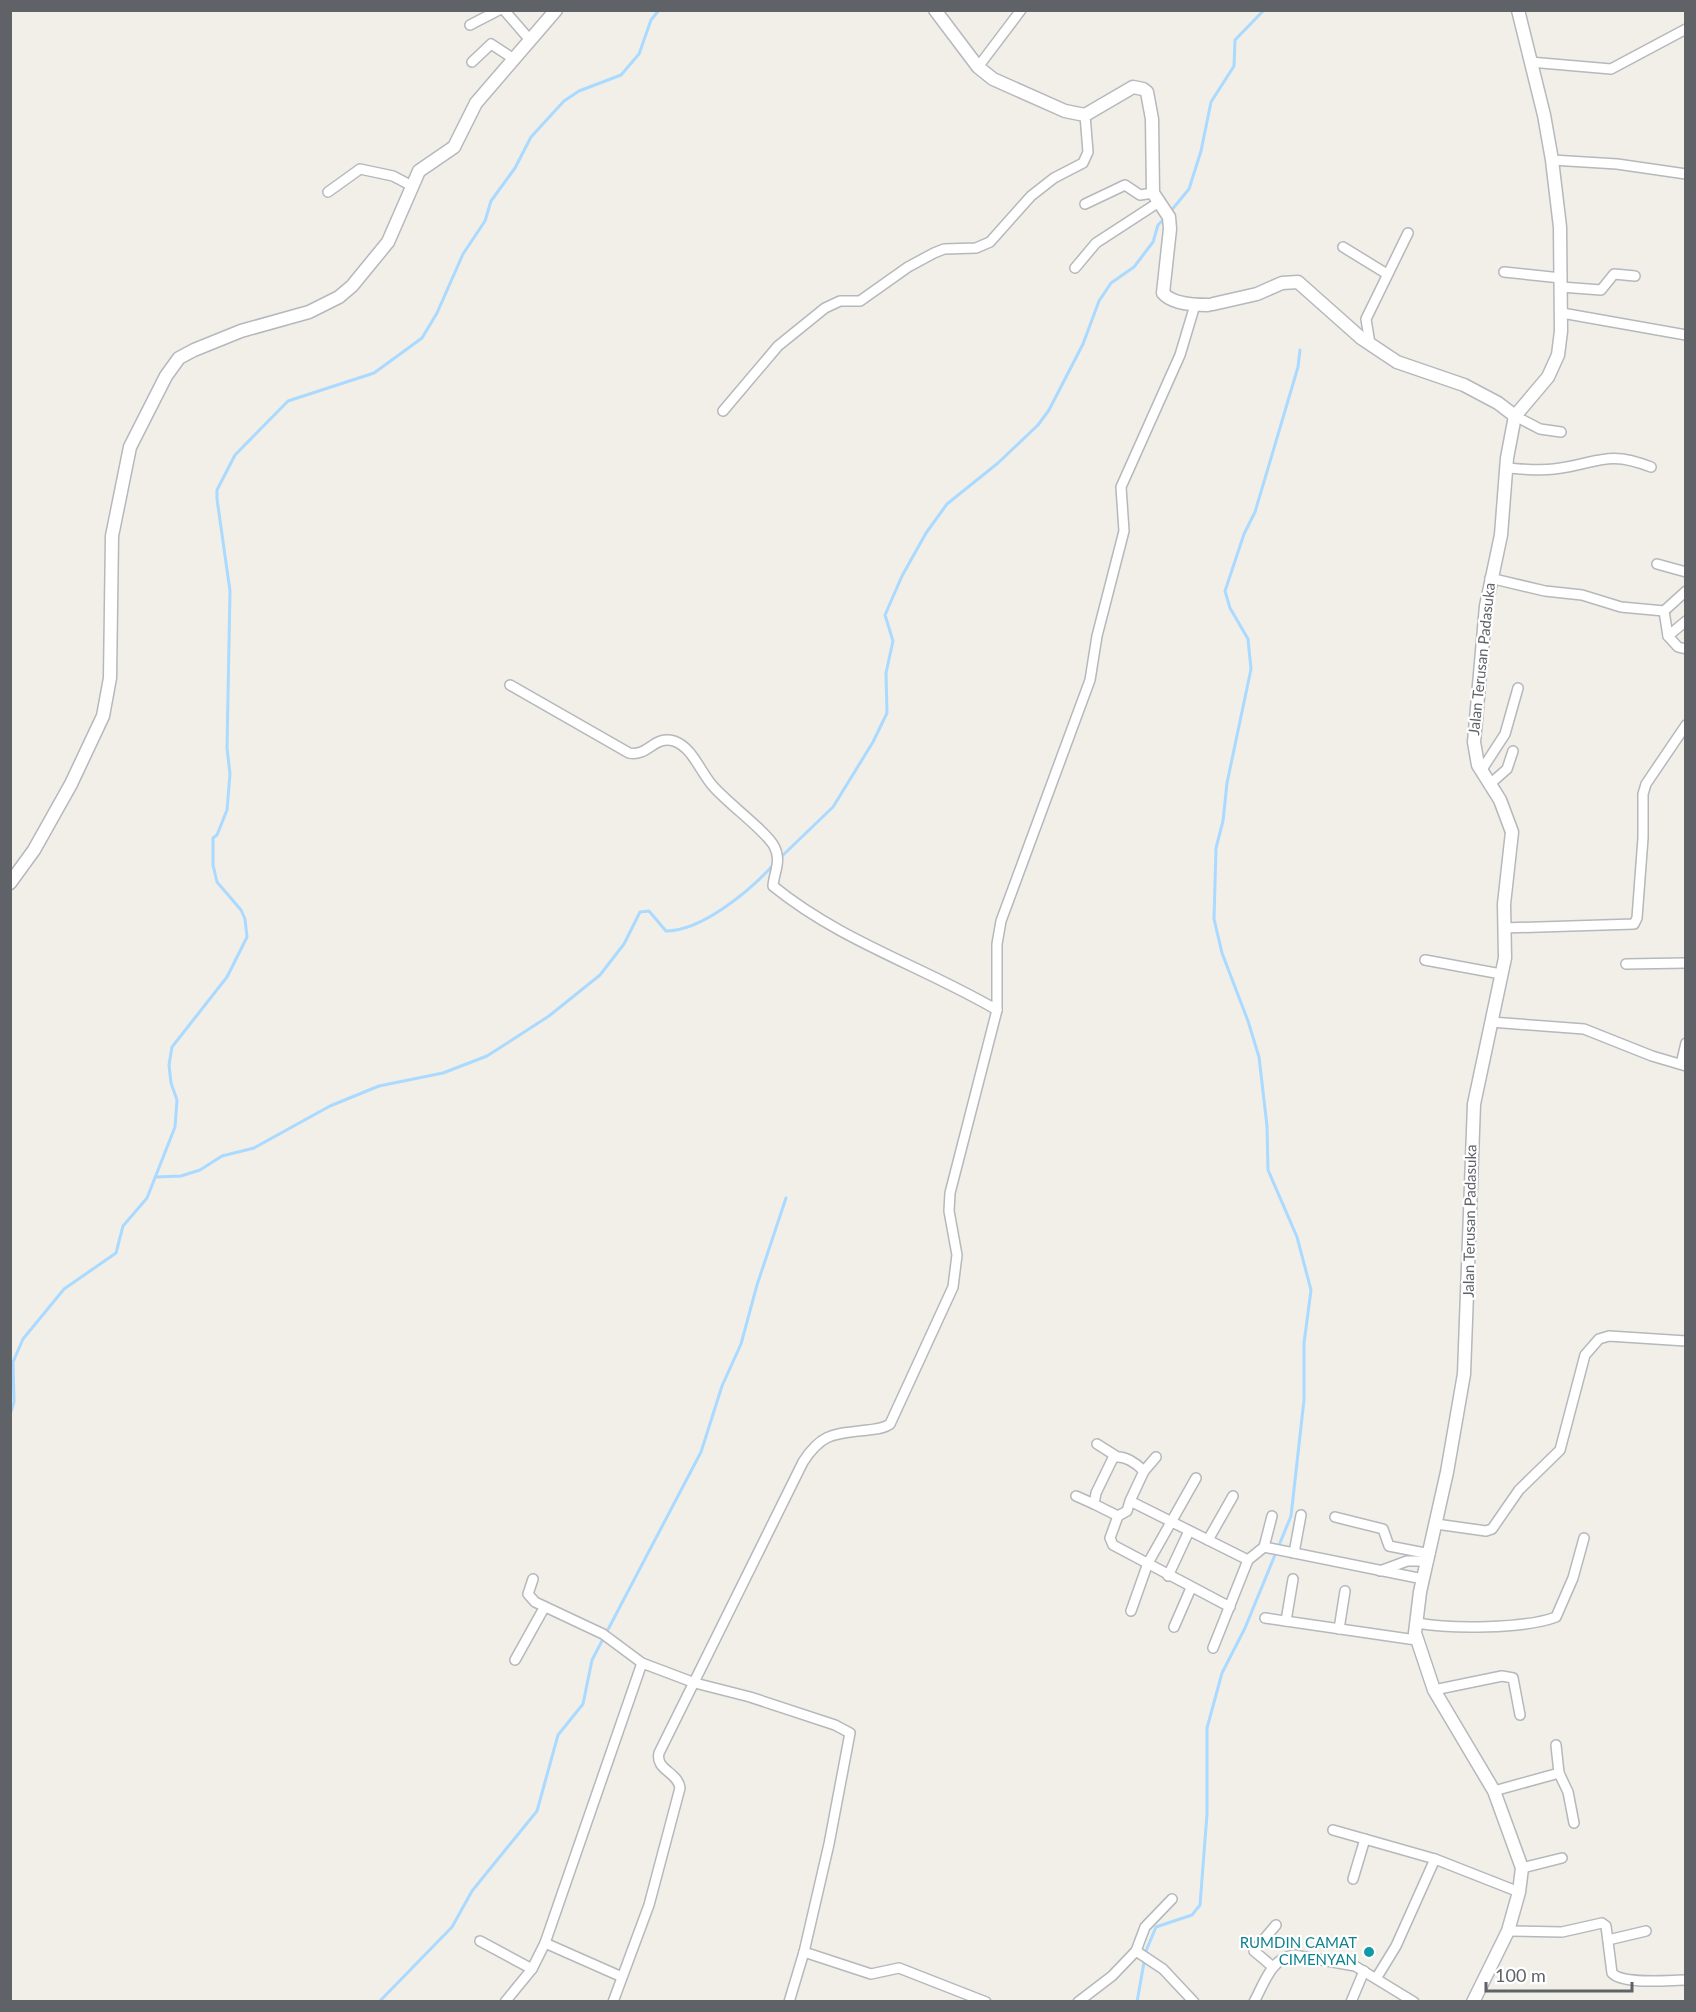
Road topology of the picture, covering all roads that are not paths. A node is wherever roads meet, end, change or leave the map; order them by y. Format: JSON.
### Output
{"nodes":[{"id":1,"x":499,"y":10,"type":"edge"},
{"id":2,"x":504,"y":10,"type":"edge"},
{"id":3,"x":556,"y":10,"type":"edge"},
{"id":4,"x":935,"y":10,"type":"edge"},
{"id":5,"x":1021,"y":10,"type":"edge"},
{"id":6,"x":1518,"y":10,"type":"edge"},
{"id":7,"x":470,"y":25,"type":"dead end"},
{"id":8,"x":1686,"y":29,"type":"edge"},
{"id":9,"x":530,"y":40,"type":"junction"},
{"id":10,"x":514,"y":59,"type":"junction"},
{"id":11,"x":472,"y":62,"type":"dead end"},
{"id":12,"x":1530,"y":62,"type":"junction"},
{"id":13,"x":978,"y":67,"type":"junction"},
{"id":14,"x":1085,"y":115,"type":"junction"},
{"id":15,"x":1552,"y":160,"type":"junction"},
{"id":16,"x":1686,"y":174,"type":"edge"},
{"id":17,"x":412,"y":186,"type":"junction"},
{"id":18,"x":328,"y":192,"type":"dead end"},
{"id":19,"x":1156,"y":197,"type":"junction"},
{"id":20,"x":1084,"y":204,"type":"dead end"},
{"id":21,"x":1408,"y":233,"type":"dead end"},
{"id":22,"x":1343,"y":247,"type":"dead end"},
{"id":23,"x":1075,"y":268,"type":"dead end"},
{"id":24,"x":1504,"y":272,"type":"dead end"},
{"id":25,"x":1387,"y":274,"type":"junction"},
{"id":26,"x":1635,"y":276,"type":"dead end"},
{"id":27,"x":1561,"y":283,"type":"junction"},
{"id":28,"x":1206,"y":304,"type":"junction"},
{"id":29,"x":1562,"y":313,"type":"junction"},
{"id":30,"x":1686,"y":334,"type":"edge"},
{"id":31,"x":1371,"y":346,"type":"junction"},
{"id":32,"x":723,"y":411,"type":"dead end"},
{"id":33,"x":1515,"y":416,"type":"junction"},
{"id":34,"x":1561,"y":432,"type":"dead end"},
{"id":35,"x":1651,"y":467,"type":"dead end"},
{"id":36,"x":1507,"y":468,"type":"junction"},
{"id":37,"x":1657,"y":564,"type":"dead end"},
{"id":38,"x":1686,"y":572,"type":"edge"},
{"id":39,"x":1490,"y":578,"type":"junction"},
{"id":40,"x":1686,"y":591,"type":"edge"},
{"id":41,"x":1664,"y":611,"type":"junction"},
{"id":42,"x":1686,"y":621,"type":"edge"},
{"id":43,"x":1668,"y":636,"type":"junction"},
{"id":44,"x":1686,"y":648,"type":"edge"},
{"id":45,"x":510,"y":685,"type":"dead end"},
{"id":46,"x":1518,"y":688,"type":"dead end"},
{"id":47,"x":1686,"y":725,"type":"edge"},
{"id":48,"x":1513,"y":751,"type":"dead end"},
{"id":49,"x":1481,"y":771,"type":"junction"},
{"id":50,"x":1490,"y":784,"type":"junction"},
{"id":51,"x":10,"y":883,"type":"edge"},
{"id":52,"x":1504,"y":928,"type":"junction"},
{"id":53,"x":1425,"y":960,"type":"dead end"},
{"id":54,"x":1686,"y":963,"type":"edge"},
{"id":55,"x":1626,"y":964,"type":"dead end"},
{"id":56,"x":1501,"y":974,"type":"junction"},
{"id":57,"x":997,"y":1010,"type":"junction"},
{"id":58,"x":1491,"y":1022,"type":"junction"},
{"id":59,"x":1686,"y":1043,"type":"edge"},
{"id":60,"x":1683,"y":1065,"type":"edge"},
{"id":61,"x":1686,"y":1341,"type":"edge"},
{"id":62,"x":1097,"y":1444,"type":"dead end"},
{"id":63,"x":1116,"y":1456,"type":"junction"},
{"id":64,"x":1156,"y":1457,"type":"dead end"},
{"id":65,"x":1144,"y":1472,"type":"junction"},
{"id":66,"x":1196,"y":1478,"type":"dead end"},
{"id":67,"x":1076,"y":1496,"type":"dead end"},
{"id":68,"x":1233,"y":1496,"type":"dead end"},
{"id":69,"x":1130,"y":1501,"type":"junction"},
{"id":70,"x":1094,"y":1504,"type":"junction"},
{"id":71,"x":1302,"y":1515,"type":"dead end"},
{"id":72,"x":1118,"y":1516,"type":"junction"},
{"id":73,"x":1272,"y":1516,"type":"dead end"},
{"id":74,"x":1335,"y":1517,"type":"dead end"},
{"id":75,"x":1170,"y":1521,"type":"junction"},
{"id":76,"x":1436,"y":1524,"type":"junction"},
{"id":77,"x":1189,"y":1531,"type":"junction"},
{"id":78,"x":1584,"y":1538,"type":"dead end"},
{"id":79,"x":1208,"y":1540,"type":"junction"},
{"id":80,"x":1264,"y":1547,"type":"junction"},
{"id":81,"x":1294,"y":1552,"type":"junction"},
{"id":82,"x":1428,"y":1557,"type":"junction"},
{"id":83,"x":1248,"y":1560,"type":"junction"},
{"id":84,"x":1148,"y":1563,"type":"junction"},
{"id":85,"x":1378,"y":1571,"type":"junction"},
{"id":86,"x":1168,"y":1576,"type":"junction"},
{"id":87,"x":533,"y":1579,"type":"dead end"},
{"id":88,"x":1293,"y":1579,"type":"dead end"},
{"id":89,"x":1423,"y":1579,"type":"junction"},
{"id":90,"x":1191,"y":1588,"type":"junction"},
{"id":91,"x":1345,"y":1591,"type":"dead end"},
{"id":92,"x":1230,"y":1607,"type":"junction"},
{"id":93,"x":544,"y":1608,"type":"junction"},
{"id":94,"x":1131,"y":1611,"type":"dead end"},
{"id":95,"x":1265,"y":1618,"type":"dead end"},
{"id":96,"x":1286,"y":1621,"type":"junction"},
{"id":97,"x":1417,"y":1623,"type":"junction"},
{"id":98,"x":1174,"y":1627,"type":"dead end"},
{"id":99,"x":1339,"y":1629,"type":"junction"},
{"id":100,"x":1416,"y":1640,"type":"junction"},
{"id":101,"x":1213,"y":1648,"type":"dead end"},
{"id":102,"x":515,"y":1660,"type":"dead end"},
{"id":103,"x":642,"y":1662,"type":"junction"},
{"id":104,"x":695,"y":1683,"type":"junction"},
{"id":105,"x":1434,"y":1690,"type":"junction"},
{"id":106,"x":1520,"y":1715,"type":"dead end"},
{"id":107,"x":1556,"y":1745,"type":"dead end"},
{"id":108,"x":1559,"y":1773,"type":"junction"},
{"id":109,"x":1494,"y":1791,"type":"junction"},
{"id":110,"x":1574,"y":1823,"type":"dead end"},
{"id":111,"x":1333,"y":1830,"type":"dead end"},
{"id":112,"x":1365,"y":1839,"type":"junction"},
{"id":113,"x":1562,"y":1858,"type":"dead end"},
{"id":114,"x":1435,"y":1859,"type":"junction"},
{"id":115,"x":1522,"y":1868,"type":"junction"},
{"id":116,"x":1353,"y":1879,"type":"dead end"},
{"id":117,"x":1519,"y":1892,"type":"junction"},
{"id":118,"x":1172,"y":1899,"type":"dead end"},
{"id":119,"x":1276,"y":1925,"type":"dead end"},
{"id":120,"x":1508,"y":1931,"type":"junction"},
{"id":121,"x":1646,"y":1931,"type":"dead end"},
{"id":122,"x":1608,"y":1940,"type":"junction"},
{"id":123,"x":480,"y":1941,"type":"dead end"},
{"id":124,"x":545,"y":1943,"type":"junction"},
{"id":125,"x":1136,"y":1951,"type":"junction"},
{"id":126,"x":804,"y":1952,"type":"junction"},
{"id":127,"x":1273,"y":1967,"type":"junction"},
{"id":128,"x":532,"y":1969,"type":"junction"},
{"id":129,"x":1364,"y":1971,"type":"junction"},
{"id":130,"x":622,"y":1977,"type":"junction"},
{"id":131,"x":1377,"y":1977,"type":"junction"},
{"id":132,"x":1686,"y":1980,"type":"edge"},
{"id":133,"x":505,"y":2001,"type":"edge"},
{"id":134,"x":613,"y":2001,"type":"edge"},
{"id":135,"x":789,"y":2001,"type":"edge"},
{"id":136,"x":986,"y":2001,"type":"edge"},
{"id":137,"x":1078,"y":2001,"type":"edge"},
{"id":138,"x":1194,"y":2001,"type":"edge"},
{"id":139,"x":1256,"y":2001,"type":"edge"},
{"id":140,"x":1351,"y":2001,"type":"edge"},
{"id":141,"x":1414,"y":2001,"type":"edge"},
{"id":142,"x":1473,"y":2001,"type":"edge"}],
"edges":[{"from":1,"to":7,"type":"street"},
{"from":2,"to":9,"type":"street"},
{"from":3,"to":9,"type":"street"},
{"from":4,"to":13,"type":"street"},
{"from":5,"to":13,"type":"street"},
{"from":6,"to":12,"type":"street"},
{"from":8,"to":12,"type":"street"},
{"from":9,"to":10,"type":"street"},
{"from":10,"to":11,"type":"street"},
{"from":10,"to":17,"type":"street"},
{"from":12,"to":15,"type":"street"},
{"from":13,"to":14,"type":"street"},
{"from":14,"to":19,"type":"street"},
{"from":14,"to":32,"type":"street"},
{"from":15,"to":16,"type":"street"},
{"from":15,"to":27,"type":"street"},
{"from":17,"to":18,"type":"street"},
{"from":17,"to":51,"type":"street"},
{"from":19,"to":20,"type":"street"},
{"from":19,"to":23,"type":"street"},
{"from":19,"to":28,"type":"street"},
{"from":21,"to":25,"type":"street"},
{"from":22,"to":25,"type":"street"},
{"from":24,"to":27,"type":"street"},
{"from":25,"to":31,"type":"street"},
{"from":26,"to":27,"type":"street"},
{"from":27,"to":29,"type":"street"},
{"from":28,"to":31,"type":"street"},
{"from":28,"to":57,"type":"street"},
{"from":29,"to":30,"type":"street"},
{"from":29,"to":33,"type":"street"},
{"from":31,"to":33,"type":"street"},
{"from":33,"to":34,"type":"street"},
{"from":33,"to":36,"type":"street","name":"Jalan Terusan Padasuka"},
{"from":35,"to":36,"type":"street"},
{"from":36,"to":39,"type":"street","name":"Jalan Terusan Padasuka"},
{"from":37,"to":38,"type":"street"},
{"from":39,"to":41,"type":"street"},
{"from":39,"to":49,"type":"street","name":"Jalan Terusan Padasuka"},
{"from":40,"to":41,"type":"street"},
{"from":41,"to":43,"type":"street"},
{"from":42,"to":43,"type":"street"},
{"from":43,"to":44,"type":"street"},
{"from":45,"to":57,"type":"street"},
{"from":46,"to":49,"type":"street"},
{"from":47,"to":52,"type":"street"},
{"from":48,"to":50,"type":"street"},
{"from":49,"to":50,"type":"street","name":"Jalan Terusan Padasuka"},
{"from":50,"to":52,"type":"street","name":"Jalan Terusan Padasuka"},
{"from":52,"to":56,"type":"street","name":"Jalan Terusan Padasuka"},
{"from":53,"to":56,"type":"street"},
{"from":54,"to":55,"type":"street"},
{"from":56,"to":58,"type":"street","name":"Jalan Terusan Padasuka"},
{"from":57,"to":104,"type":"street"},
{"from":58,"to":60,"type":"street"},
{"from":58,"to":76,"type":"street","name":"Jalan Terusan Padasuka"},
{"from":59,"to":60,"type":"street"},
{"from":61,"to":76,"type":"street"},
{"from":62,"to":63,"type":"street"},
{"from":63,"to":65,"type":"street"},
{"from":63,"to":70,"type":"street"},
{"from":64,"to":65,"type":"street"},
{"from":65,"to":69,"type":"street"},
{"from":66,"to":75,"type":"street"},
{"from":67,"to":70,"type":"street"},
{"from":68,"to":79,"type":"street"},
{"from":69,"to":72,"type":"street"},
{"from":69,"to":75,"type":"street"},
{"from":70,"to":72,"type":"street"},
{"from":71,"to":81,"type":"street"},
{"from":72,"to":84,"type":"street"},
{"from":73,"to":80,"type":"street"},
{"from":74,"to":82,"type":"street"},
{"from":75,"to":77,"type":"street"},
{"from":75,"to":84,"type":"street"},
{"from":76,"to":82,"type":"street","name":"Jalan Terusan Padasuka"},
{"from":77,"to":79,"type":"street"},
{"from":77,"to":86,"type":"street"},
{"from":78,"to":97,"type":"street"},
{"from":79,"to":83,"type":"street"},
{"from":80,"to":81,"type":"street"},
{"from":80,"to":83,"type":"street"},
{"from":81,"to":85,"type":"street"},
{"from":82,"to":85,"type":"street"},
{"from":82,"to":89,"type":"street","name":"Jalan Terusan Padasuka"},
{"from":83,"to":92,"type":"street"},
{"from":84,"to":86,"type":"street"},
{"from":84,"to":94,"type":"street"},
{"from":85,"to":89,"type":"street"},
{"from":86,"to":90,"type":"street"},
{"from":87,"to":93,"type":"street"},
{"from":88,"to":96,"type":"street"},
{"from":89,"to":97,"type":"street","name":"Jalan Terusan Padasuka"},
{"from":90,"to":92,"type":"street"},
{"from":90,"to":98,"type":"street"},
{"from":91,"to":99,"type":"street"},
{"from":92,"to":101,"type":"street"},
{"from":93,"to":102,"type":"street"},
{"from":93,"to":103,"type":"street"},
{"from":95,"to":96,"type":"street"},
{"from":96,"to":99,"type":"street"},
{"from":97,"to":100,"type":"street","name":"Jalan Terusan Padasuka"},
{"from":99,"to":100,"type":"street"},
{"from":100,"to":105,"type":"street","name":"Jalan Terusan Padasuka"},
{"from":103,"to":104,"type":"street"},
{"from":103,"to":124,"type":"street"},
{"from":104,"to":126,"type":"street"},
{"from":104,"to":130,"type":"street"},
{"from":105,"to":106,"type":"street"},
{"from":105,"to":109,"type":"street","name":"Jalan Terusan Padasuka"},
{"from":107,"to":108,"type":"street"},
{"from":108,"to":109,"type":"street"},
{"from":108,"to":110,"type":"street"},
{"from":109,"to":115,"type":"street","name":"Jalan Terusan Padasuka"},
{"from":111,"to":112,"type":"street"},
{"from":112,"to":114,"type":"street"},
{"from":112,"to":116,"type":"street"},
{"from":113,"to":115,"type":"street"},
{"from":114,"to":117,"type":"street"},
{"from":114,"to":131,"type":"street"},
{"from":115,"to":117,"type":"street","name":"Jalan Terusan Padasuka"},
{"from":117,"to":120,"type":"street","name":"Jalan Terusan Padasuka"},
{"from":118,"to":125,"type":"street"},
{"from":119,"to":127,"type":"street"},
{"from":120,"to":122,"type":"street"},
{"from":120,"to":142,"type":"street","name":"Jalan Terusan Padasuka"},
{"from":121,"to":122,"type":"street"},
{"from":122,"to":132,"type":"street"},
{"from":123,"to":128,"type":"street"},
{"from":124,"to":128,"type":"street"},
{"from":124,"to":130,"type":"street"},
{"from":125,"to":137,"type":"street"},
{"from":125,"to":138,"type":"street"},
{"from":126,"to":135,"type":"street"},
{"from":126,"to":136,"type":"street"},
{"from":127,"to":129,"type":"street"},
{"from":127,"to":139,"type":"street"},
{"from":128,"to":133,"type":"street"},
{"from":129,"to":131,"type":"street"},
{"from":129,"to":140,"type":"street"},
{"from":130,"to":134,"type":"street"},
{"from":131,"to":141,"type":"street"}]}
